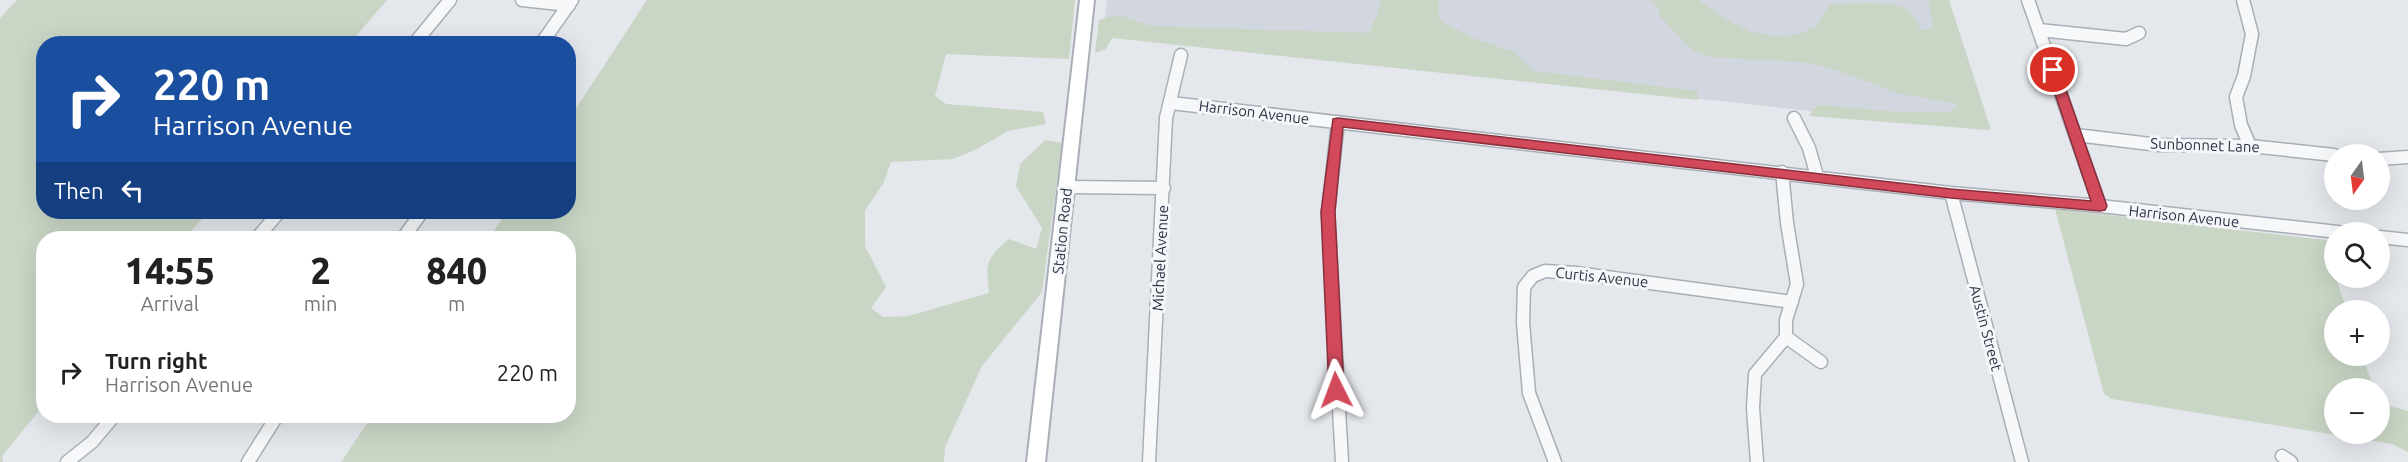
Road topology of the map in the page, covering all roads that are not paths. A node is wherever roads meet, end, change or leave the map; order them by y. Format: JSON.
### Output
{"nodes":[{"id":1,"x":450,"y":0,"type":"edge"},
{"id":2,"x":522,"y":0,"type":"edge"},
{"id":3,"x":1087,"y":0,"type":"edge"},
{"id":4,"x":2028,"y":0,"type":"edge"},
{"id":5,"x":2243,"y":0,"type":"edge"},
{"id":6,"x":571,"y":3,"type":"edge"},
{"id":7,"x":2039,"y":30,"type":"junction"},
{"id":8,"x":2139,"y":33,"type":"dead end"},
{"id":9,"x":421,"y":36,"type":"edge"},
{"id":10,"x":548,"y":36,"type":"edge"},
{"id":11,"x":1181,"y":55,"type":"dead end"},
{"id":12,"x":1171,"y":103,"type":"junction"},
{"id":13,"x":1794,"y":118,"type":"dead end"},
{"id":14,"x":1338,"y":122,"type":"junction"},
{"id":15,"x":2076,"y":135,"type":"junction"},
{"id":16,"x":2250,"y":146,"type":"junction"},
{"id":17,"x":2324,"y":154,"type":"edge"},
{"id":18,"x":2408,"y":157,"type":"edge"},
{"id":19,"x":2390,"y":158,"type":"edge"},
{"id":20,"x":1782,"y":172,"type":"junction"},
{"id":21,"x":1816,"y":176,"type":"junction"},
{"id":22,"x":1067,"y":187,"type":"junction"},
{"id":23,"x":1164,"y":188,"type":"junction"},
{"id":24,"x":1951,"y":194,"type":"junction"},
{"id":25,"x":2100,"y":206,"type":"junction"},
{"id":26,"x":273,"y":219,"type":"edge"},
{"id":27,"x":2324,"y":230,"type":"edge"},
{"id":28,"x":263,"y":231,"type":"edge"},
{"id":29,"x":2390,"y":238,"type":"edge"},
{"id":30,"x":2408,"y":240,"type":"edge"},
{"id":31,"x":1792,"y":302,"type":"junction"},
{"id":32,"x":1786,"y":337,"type":"junction"},
{"id":33,"x":1821,"y":362,"type":"dead end"},
{"id":34,"x":108,"y":423,"type":"edge"},
{"id":35,"x":273,"y":423,"type":"edge"},
{"id":36,"x":67,"y":462,"type":"edge"},
{"id":37,"x":248,"y":462,"type":"edge"},
{"id":38,"x":1036,"y":462,"type":"edge"},
{"id":39,"x":1149,"y":462,"type":"edge"},
{"id":40,"x":1342,"y":462,"type":"edge"},
{"id":41,"x":1555,"y":462,"type":"edge"},
{"id":42,"x":1757,"y":462,"type":"edge"},
{"id":43,"x":2022,"y":462,"type":"edge"}],
"edges":[{"from":1,"to":9,"type":"street"},
{"from":2,"to":6,"type":"street"},
{"from":3,"to":22,"type":"main road","name":"Station Road"},
{"from":4,"to":7,"type":"street"},
{"from":5,"to":16,"type":"street"},
{"from":6,"to":10,"type":"street"},
{"from":7,"to":8,"type":"street"},
{"from":7,"to":15,"type":"street"},
{"from":11,"to":12,"type":"street","name":"Michael Avenue"},
{"from":12,"to":14,"type":"street","name":"Harrison Avenue"},
{"from":12,"to":23,"type":"street","name":"Michael Avenue"},
{"from":13,"to":21,"type":"street"},
{"from":14,"to":20,"type":"street","name":"Harrison Avenue"},
{"from":14,"to":40,"type":"street"},
{"from":15,"to":16,"type":"street","name":"Sunbonnet Lane"},
{"from":15,"to":25,"type":"street"},
{"from":16,"to":17,"type":"street","name":"Sunbonnet Lane"},
{"from":18,"to":19,"type":"street"},
{"from":20,"to":21,"type":"street","name":"Harrison Avenue"},
{"from":20,"to":31,"type":"street"},
{"from":21,"to":24,"type":"street","name":"Harrison Avenue"},
{"from":22,"to":23,"type":"street"},
{"from":22,"to":38,"type":"main road","name":"Station Road"},
{"from":23,"to":39,"type":"street","name":"Michael Avenue"},
{"from":24,"to":25,"type":"street","name":"Harrison Avenue"},
{"from":24,"to":43,"type":"street","name":"Austin Street"},
{"from":25,"to":27,"type":"street","name":"Harrison Avenue"},
{"from":26,"to":28,"type":"street"},
{"from":29,"to":30,"type":"street"},
{"from":31,"to":32,"type":"street"},
{"from":31,"to":41,"type":"street","name":"Curtis Avenue"},
{"from":32,"to":33,"type":"street"},
{"from":32,"to":42,"type":"street"},
{"from":34,"to":36,"type":"street"},
{"from":35,"to":37,"type":"street"}]}
